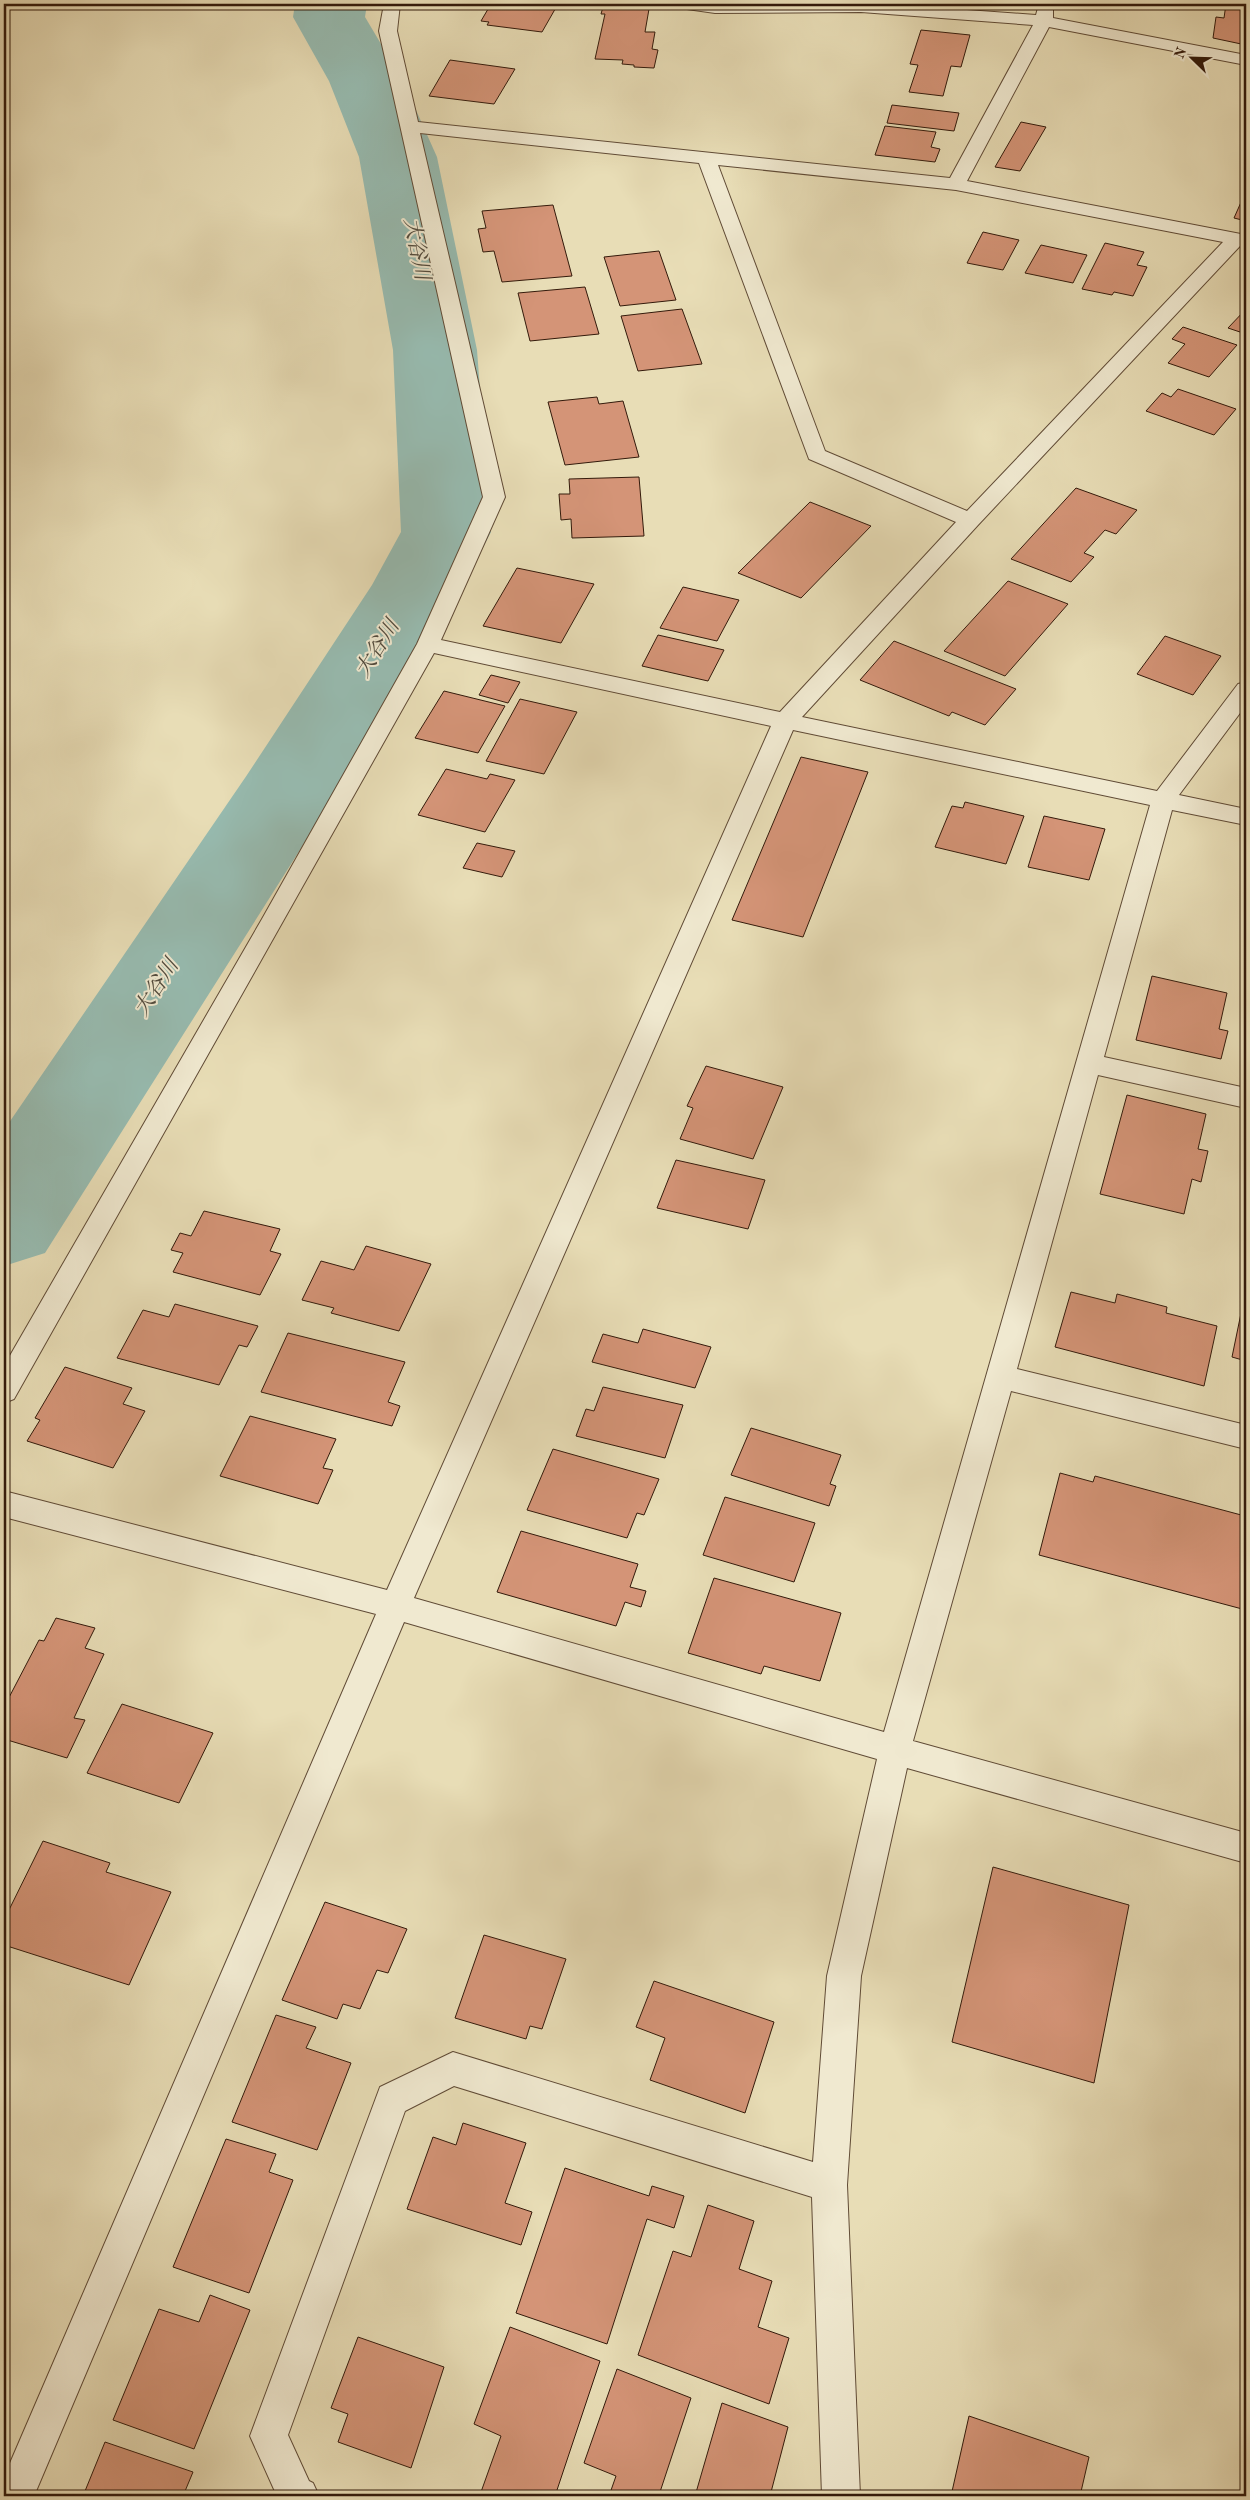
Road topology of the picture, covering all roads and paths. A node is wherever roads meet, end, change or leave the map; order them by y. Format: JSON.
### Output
{"nodes":[{"id":1,"x":392,"y":4,"type":"edge"},
{"id":2,"x":686,"y":4,"type":"edge"},
{"id":3,"x":861,"y":5,"type":"edge"},
{"id":4,"x":1045,"y":12,"type":"edge"},
{"id":5,"x":1246,"y":60,"type":"edge"},
{"id":6,"x":411,"y":127,"type":"junction"},
{"id":7,"x":706,"y":156,"type":"junction"},
{"id":8,"x":956,"y":184,"type":"junction"},
{"id":9,"x":1241,"y":240,"type":"edge"},
{"id":10,"x":970,"y":520,"type":"junction"},
{"id":11,"x":428,"y":644,"type":"junction"},
{"id":12,"x":1246,"y":689,"type":"edge"},
{"id":13,"x":786,"y":721,"type":"junction"},
{"id":14,"x":1163,"y":800,"type":"junction"},
{"id":15,"x":1246,"y":817,"type":"edge"},
{"id":16,"x":1089,"y":1063,"type":"junction"},
{"id":17,"x":1246,"y":1098,"type":"edge"},
{"id":18,"x":999,"y":1376,"type":"junction"},
{"id":19,"x":4,"y":1391,"type":"edge"},
{"id":20,"x":1246,"y":1437,"type":"edge"},
{"id":21,"x":4,"y":1504,"type":"edge"},
{"id":22,"x":396,"y":1606,"type":"junction"},
{"id":23,"x":895,"y":1750,"type":"junction"},
{"id":24,"x":1246,"y":1848,"type":"edge"},
{"id":25,"x":830,"y":2185,"type":"junction"},
{"id":26,"x":15,"y":2496,"type":"edge"},
{"id":27,"x":300,"y":2496,"type":"edge"},
{"id":28,"x":841,"y":2496,"type":"edge"}],
"edges":[{"from":1,"to":6,"type":"street"},
{"from":2,"to":3,"type":"street"},
{"from":3,"to":4,"type":"street"},
{"from":4,"to":5,"type":"street"},
{"from":4,"to":8,"type":"street"},
{"from":6,"to":7,"type":"street"},
{"from":6,"to":11,"type":"street"},
{"from":7,"to":8,"type":"street"},
{"from":7,"to":10,"type":"street"},
{"from":8,"to":9,"type":"street"},
{"from":9,"to":10,"type":"street"},
{"from":10,"to":13,"type":"street"},
{"from":11,"to":13,"type":"street"},
{"from":11,"to":19,"type":"street"},
{"from":12,"to":14,"type":"street"},
{"from":13,"to":14,"type":"street"},
{"from":13,"to":22,"type":"street"},
{"from":14,"to":15,"type":"street"},
{"from":14,"to":16,"type":"street"},
{"from":16,"to":17,"type":"street"},
{"from":16,"to":18,"type":"street"},
{"from":18,"to":20,"type":"street"},
{"from":18,"to":23,"type":"street"},
{"from":21,"to":22,"type":"street"},
{"from":22,"to":23,"type":"street"},
{"from":22,"to":26,"type":"street"},
{"from":23,"to":24,"type":"street"},
{"from":23,"to":25,"type":"street"},
{"from":25,"to":27,"type":"street"},
{"from":25,"to":28,"type":"street"}]}
